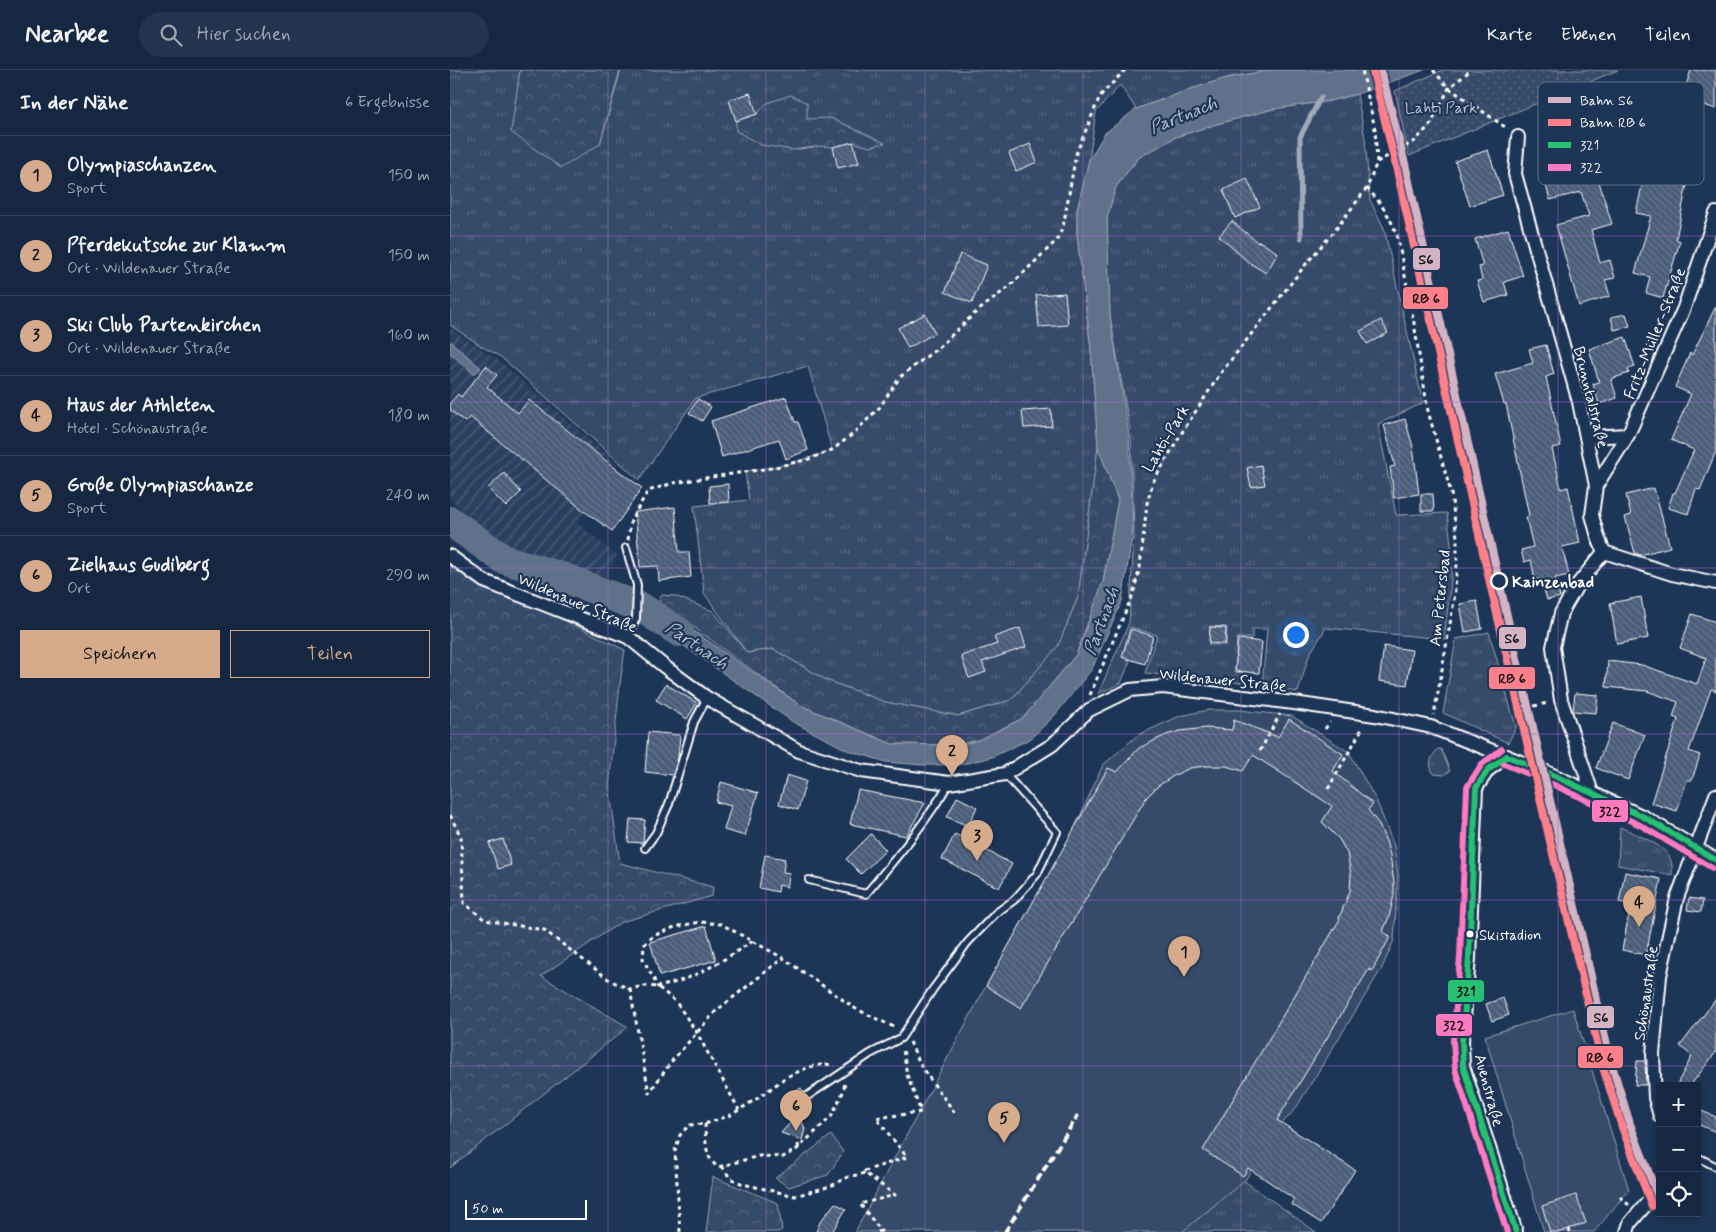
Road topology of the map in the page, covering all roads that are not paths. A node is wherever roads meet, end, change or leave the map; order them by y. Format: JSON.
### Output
{"nodes":[{"id":1,"x":1518,"y":137,"type":"road end"},
{"id":2,"x":1716,"y":213,"type":"edge"},
{"id":3,"x":1628,"y":436,"type":"junction"},
{"id":4,"x":1586,"y":437,"type":"junction"},
{"id":5,"x":1596,"y":486,"type":"junction"},
{"id":6,"x":626,"y":548,"type":"road end"},
{"id":7,"x":1604,"y":552,"type":"junction"},
{"id":8,"x":450,"y":556,"type":"edge"},
{"id":9,"x":1716,"y":583,"type":"edge"},
{"id":10,"x":628,"y":637,"type":"junction"},
{"id":11,"x":707,"y":698,"type":"junction"},
{"id":12,"x":1507,"y":756,"type":"junction"},
{"id":13,"x":1005,"y":774,"type":"junction"},
{"id":14,"x":949,"y":783,"type":"junction"},
{"id":15,"x":1592,"y":793,"type":"junction"},
{"id":16,"x":1716,"y":795,"type":"edge"},
{"id":17,"x":645,"y":848,"type":"dead end"},
{"id":18,"x":1697,"y":848,"type":"junction"},
{"id":19,"x":1716,"y":860,"type":"edge"},
{"id":20,"x":810,"y":880,"type":"dead end"},
{"id":21,"x":800,"y":1101,"type":"dead end"},
{"id":22,"x":1656,"y":1102,"type":"edge"},
{"id":23,"x":1701,"y":1159,"type":"edge"},
{"id":24,"x":1715,"y":1166,"type":"edge"},
{"id":25,"x":1656,"y":1193,"type":"edge"},
{"id":26,"x":1516,"y":1232,"type":"edge"},
{"id":27,"x":1627,"y":1232,"type":"edge"}],
"edges":[{"from":1,"to":4,"type":"street","name":"Brunntalstraße"},
{"from":2,"to":3,"type":"street","name":"Fritz-Müller-Straße"},
{"from":3,"to":4,"type":"street"},
{"from":3,"to":5,"type":"street","name":"Fritz-Müller-Straße"},
{"from":4,"to":5,"type":"street","name":"Brunntalstraße"},
{"from":5,"to":7,"type":"street","name":"Brunntalstraße"},
{"from":6,"to":10,"type":"lane"},
{"from":7,"to":9,"type":"street"},
{"from":7,"to":15,"type":"street"},
{"from":8,"to":10,"type":"street","name":"Wildenauer Straße"},
{"from":10,"to":11,"type":"street","name":"Wildenauer Straße"},
{"from":11,"to":14,"type":"street","name":"Wildenauer Straße"},
{"from":11,"to":17,"type":"lane"},
{"from":12,"to":13,"type":"street","name":"Wildenauer Straße"},
{"from":12,"to":15,"type":"street","name":"Wildenauer Straße"},
{"from":12,"to":26,"type":"street","name":"Auenstraße"},
{"from":13,"to":14,"type":"street","name":"Wildenauer Straße"},
{"from":13,"to":21,"type":"lane"},
{"from":14,"to":20,"type":"lane"},
{"from":15,"to":18,"type":"street","name":"Wildenauer Straße"},
{"from":16,"to":18,"type":"street","name":"Schönaustraße"},
{"from":18,"to":19,"type":"street","name":"Wildenauer Straße"},
{"from":18,"to":22,"type":"street","name":"Schönaustraße"},
{"from":23,"to":24,"type":"lane"},
{"from":25,"to":27,"type":"street"}]}
